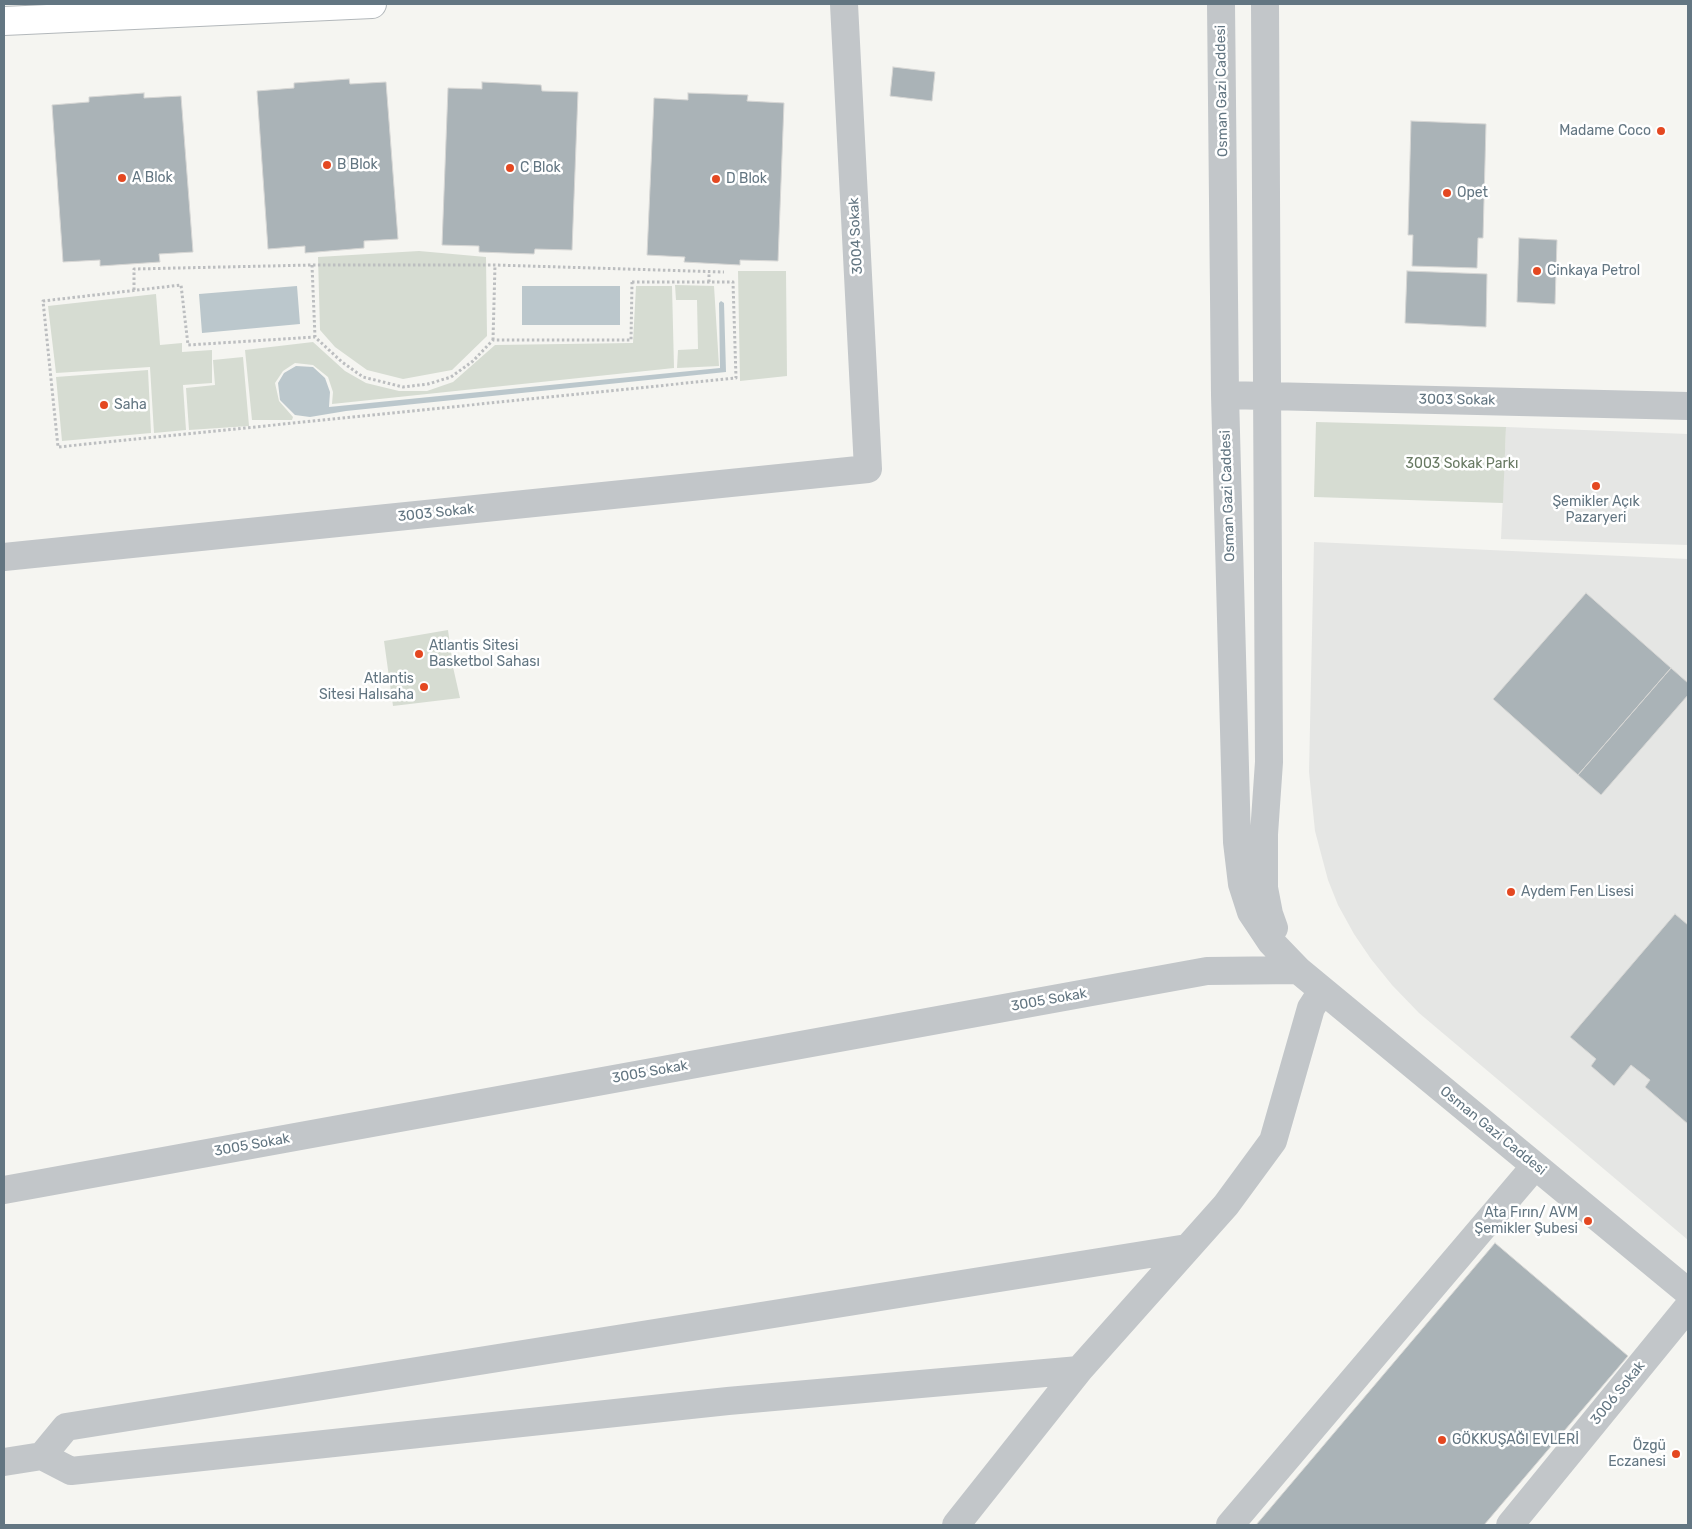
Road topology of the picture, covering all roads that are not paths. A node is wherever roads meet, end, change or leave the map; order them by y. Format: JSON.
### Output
{"nodes":[{"id":1,"x":372,"y":4,"type":"edge"},
{"id":2,"x":844,"y":4,"type":"edge"},
{"id":3,"x":1221,"y":4,"type":"edge"},
{"id":4,"x":1265,"y":4,"type":"edge"},
{"id":5,"x":4,"y":21,"type":"edge"},
{"id":6,"x":1225,"y":395,"type":"junction"},
{"id":7,"x":1267,"y":396,"type":"junction"},
{"id":8,"x":1688,"y":406,"type":"edge"},
{"id":9,"x":868,"y":469,"type":"joint"},
{"id":10,"x":4,"y":556,"type":"edge"},
{"id":11,"x":1298,"y":970,"type":"junction"},
{"id":12,"x":1322,"y":991,"type":"junction"},
{"id":13,"x":1535,"y":1166,"type":"junction"},
{"id":14,"x":4,"y":1190,"type":"edge"},
{"id":15,"x":1188,"y":1248,"type":"junction"},
{"id":16,"x":1688,"y":1292,"type":"edge"},
{"id":17,"x":1688,"y":1307,"type":"edge"},
{"id":18,"x":1079,"y":1370,"type":"junction"},
{"id":19,"x":42,"y":1456,"type":"junction"},
{"id":20,"x":4,"y":1462,"type":"edge"},
{"id":21,"x":956,"y":1525,"type":"edge"},
{"id":22,"x":1230,"y":1525,"type":"edge"},
{"id":23,"x":1510,"y":1525,"type":"edge"}],
"edges":[{"from":1,"to":5,"type":"main road"},
{"from":2,"to":9,"type":"street","name":"3004 Sokak"},
{"from":3,"to":6,"type":"street","name":"Osman Gazi Caddesi"},
{"from":4,"to":7,"type":"street","name":"Osman Gazi Caddesi"},
{"from":6,"to":7,"type":"street","name":"3003 Sokak"},
{"from":6,"to":11,"type":"street","name":"Osman Gazi Caddesi"},
{"from":7,"to":8,"type":"street","name":"3003 Sokak"},
{"from":7,"to":11,"type":"street","name":"Osman Gazi Caddesi"},
{"from":9,"to":10,"type":"street","name":"3003 Sokak"},
{"from":11,"to":12,"type":"street","name":"Osman Gazi Caddesi"},
{"from":11,"to":14,"type":"street","name":"3005 Sokak"},
{"from":12,"to":13,"type":"street","name":"Osman Gazi Caddesi"},
{"from":12,"to":15,"type":"street"},
{"from":13,"to":16,"type":"street","name":"Osman Gazi Caddesi"},
{"from":13,"to":22,"type":"street"},
{"from":15,"to":18,"type":"street"},
{"from":15,"to":19,"type":"street"},
{"from":17,"to":23,"type":"street","name":"3006 Sokak"},
{"from":18,"to":19,"type":"street"},
{"from":18,"to":21,"type":"street"},
{"from":19,"to":20,"type":"street"}]}
